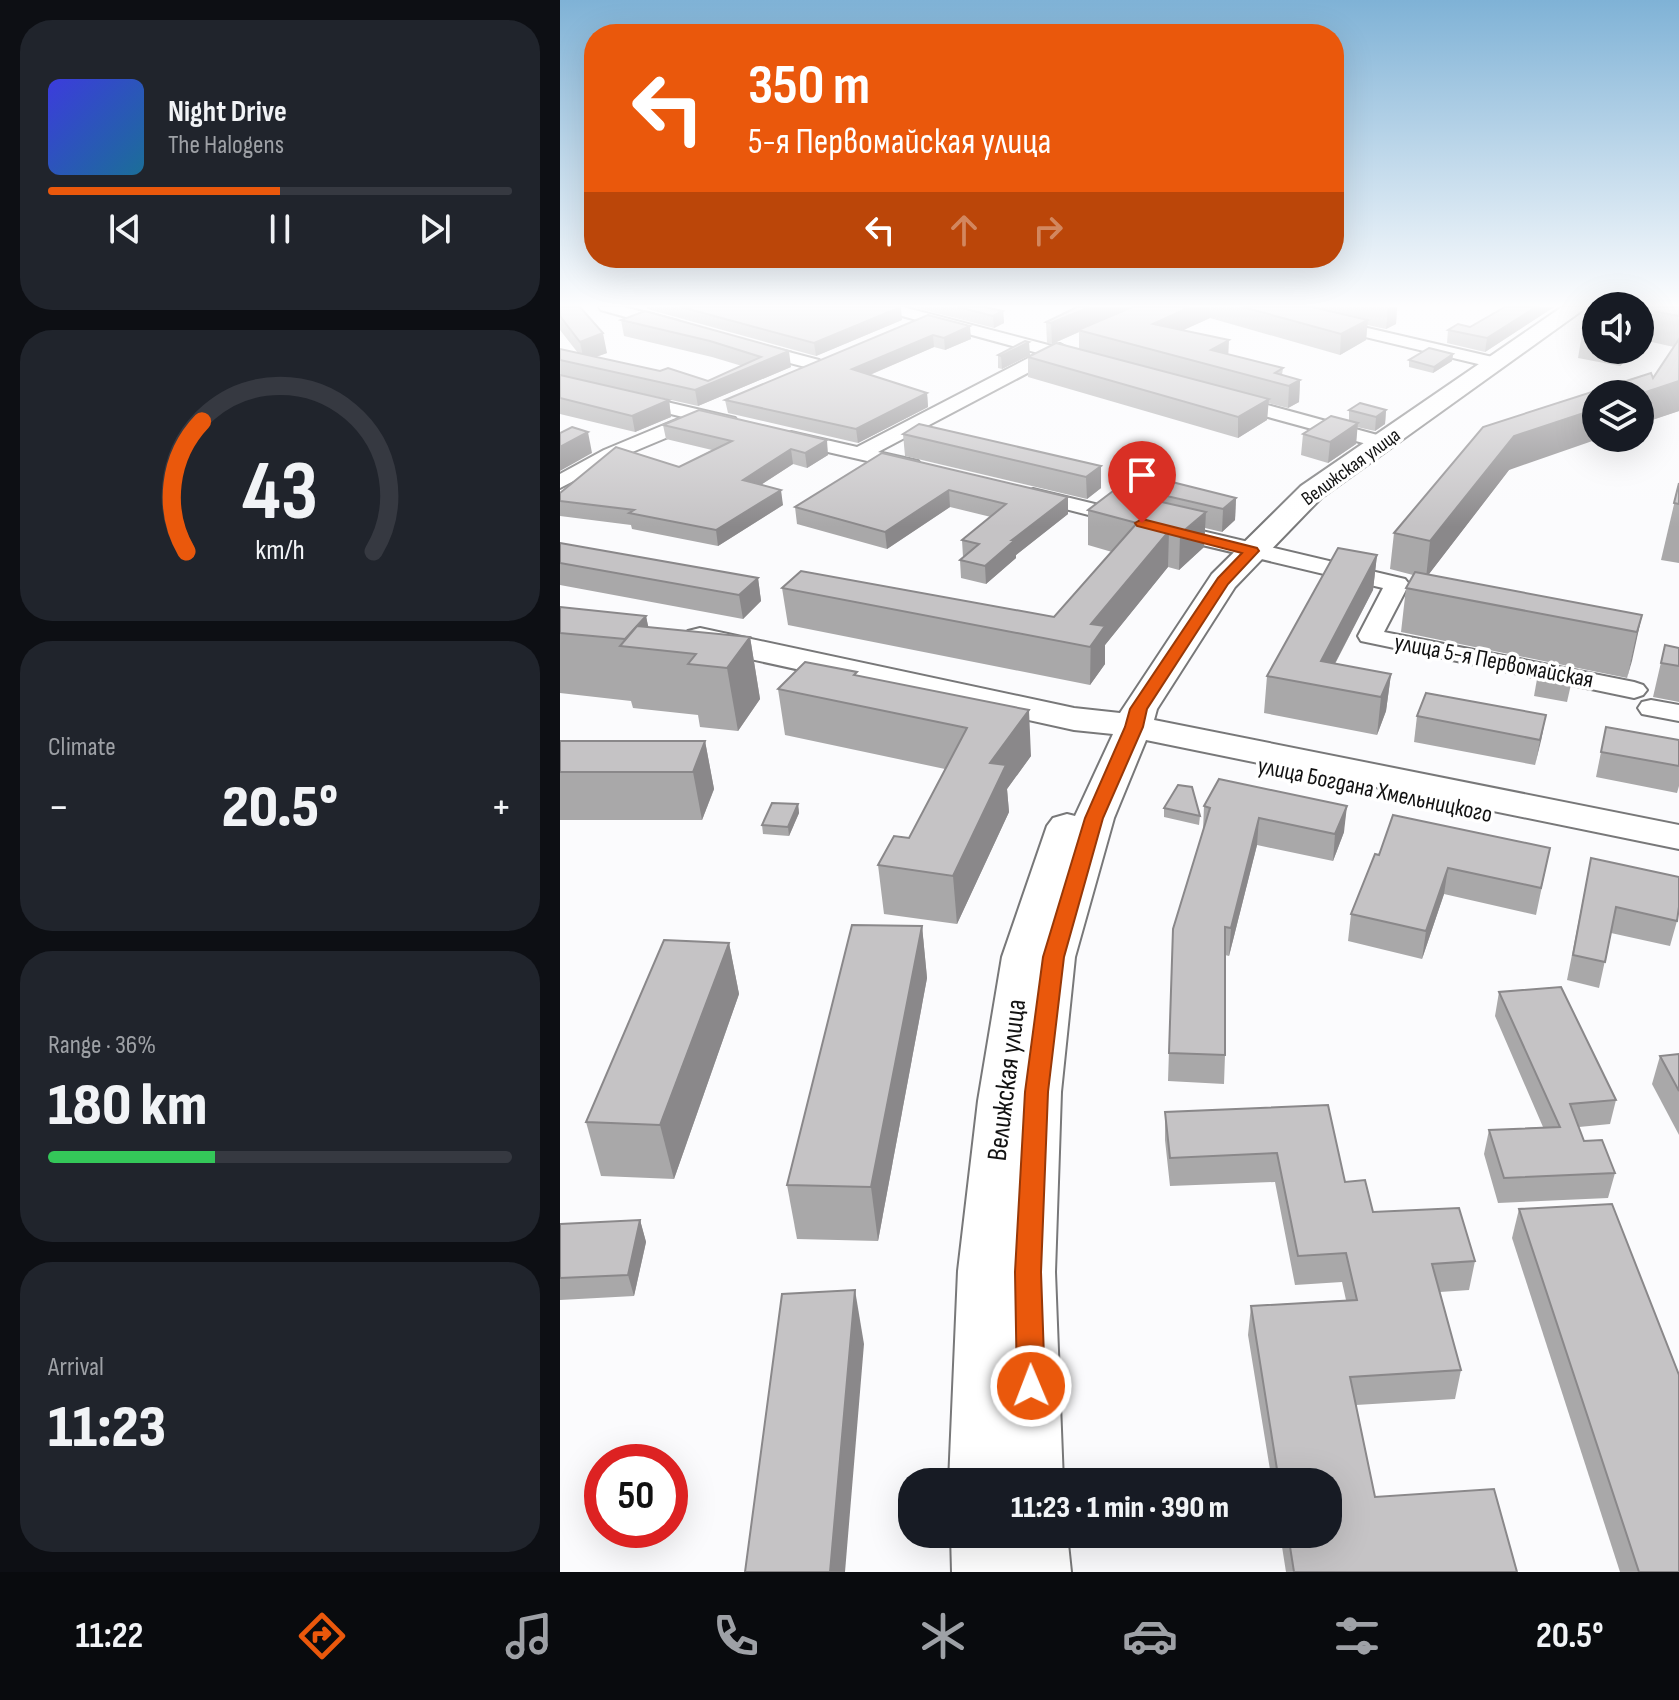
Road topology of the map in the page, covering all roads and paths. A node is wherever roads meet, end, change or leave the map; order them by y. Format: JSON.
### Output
{"nodes":[{"id":1,"x":1000,"y":380,"type":"edge"},
{"id":2,"x":1471,"y":380,"type":"edge"},
{"id":3,"x":560,"y":382,"type":"edge"},
{"id":4,"x":1220,"y":397,"type":"edge"},
{"id":5,"x":730,"y":403,"type":"edge"},
{"id":6,"x":703,"y":415,"type":"junction"},
{"id":7,"x":748,"y":427,"type":"edge"},
{"id":8,"x":778,"y":435,"type":"edge"},
{"id":9,"x":1385,"y":443,"type":"junction"},
{"id":10,"x":860,"y":453,"type":"junction"},
{"id":11,"x":936,"y":470,"type":"edge"},
{"id":12,"x":560,"y":482,"type":"edge"},
{"id":13,"x":1011,"y":490,"type":"edge"},
{"id":14,"x":1252,"y":551,"type":"junction"},
{"id":15,"x":667,"y":631,"type":"edge"},
{"id":16,"x":1679,"y":713,"type":"edge"},
{"id":17,"x":1125,"y":726,"type":"junction"},
{"id":18,"x":1679,"y":837,"type":"edge"},
{"id":19,"x":1679,"y":854,"type":"edge"},
{"id":20,"x":979,"y":1468,"type":"edge"},
{"id":21,"x":1033,"y":1468,"type":"edge"},
{"id":22,"x":983,"y":1548,"type":"edge"},
{"id":23,"x":1037,"y":1548,"type":"edge"},
{"id":24,"x":984,"y":1572,"type":"edge"},
{"id":25,"x":1039,"y":1572,"type":"edge"}],
"edges":[{"from":1,"to":10,"type":"street"},
{"from":2,"to":9,"type":"main road","name":"Велижская улица"},
{"from":3,"to":6,"type":"street"},
{"from":4,"to":9,"type":"street"},
{"from":5,"to":6,"type":"street"},
{"from":6,"to":7,"type":"street"},
{"from":6,"to":12,"type":"street"},
{"from":8,"to":10,"type":"street"},
{"from":9,"to":14,"type":"main road","name":"Велижская улица"},
{"from":10,"to":11,"type":"street"},
{"from":13,"to":14,"type":"street"},
{"from":14,"to":16,"type":"street","name":"улица 5-я Первомайская"},
{"from":14,"to":17,"type":"main road","name":"Велижская улица"},
{"from":15,"to":17,"type":"main road","name":"улица Богдана Хмельницкого"},
{"from":17,"to":18,"type":"main road","name":"улица Богдана Хмельницкого"},
{"from":17,"to":19,"type":"main road","name":"улица Богдана Хмельницкого"},
{"from":17,"to":20,"type":"main road","name":"Велижская улица"},
{"from":17,"to":21,"type":"main road","name":"Велижская улица"},
{"from":22,"to":24,"type":"main road"},
{"from":23,"to":25,"type":"main road"}]}
